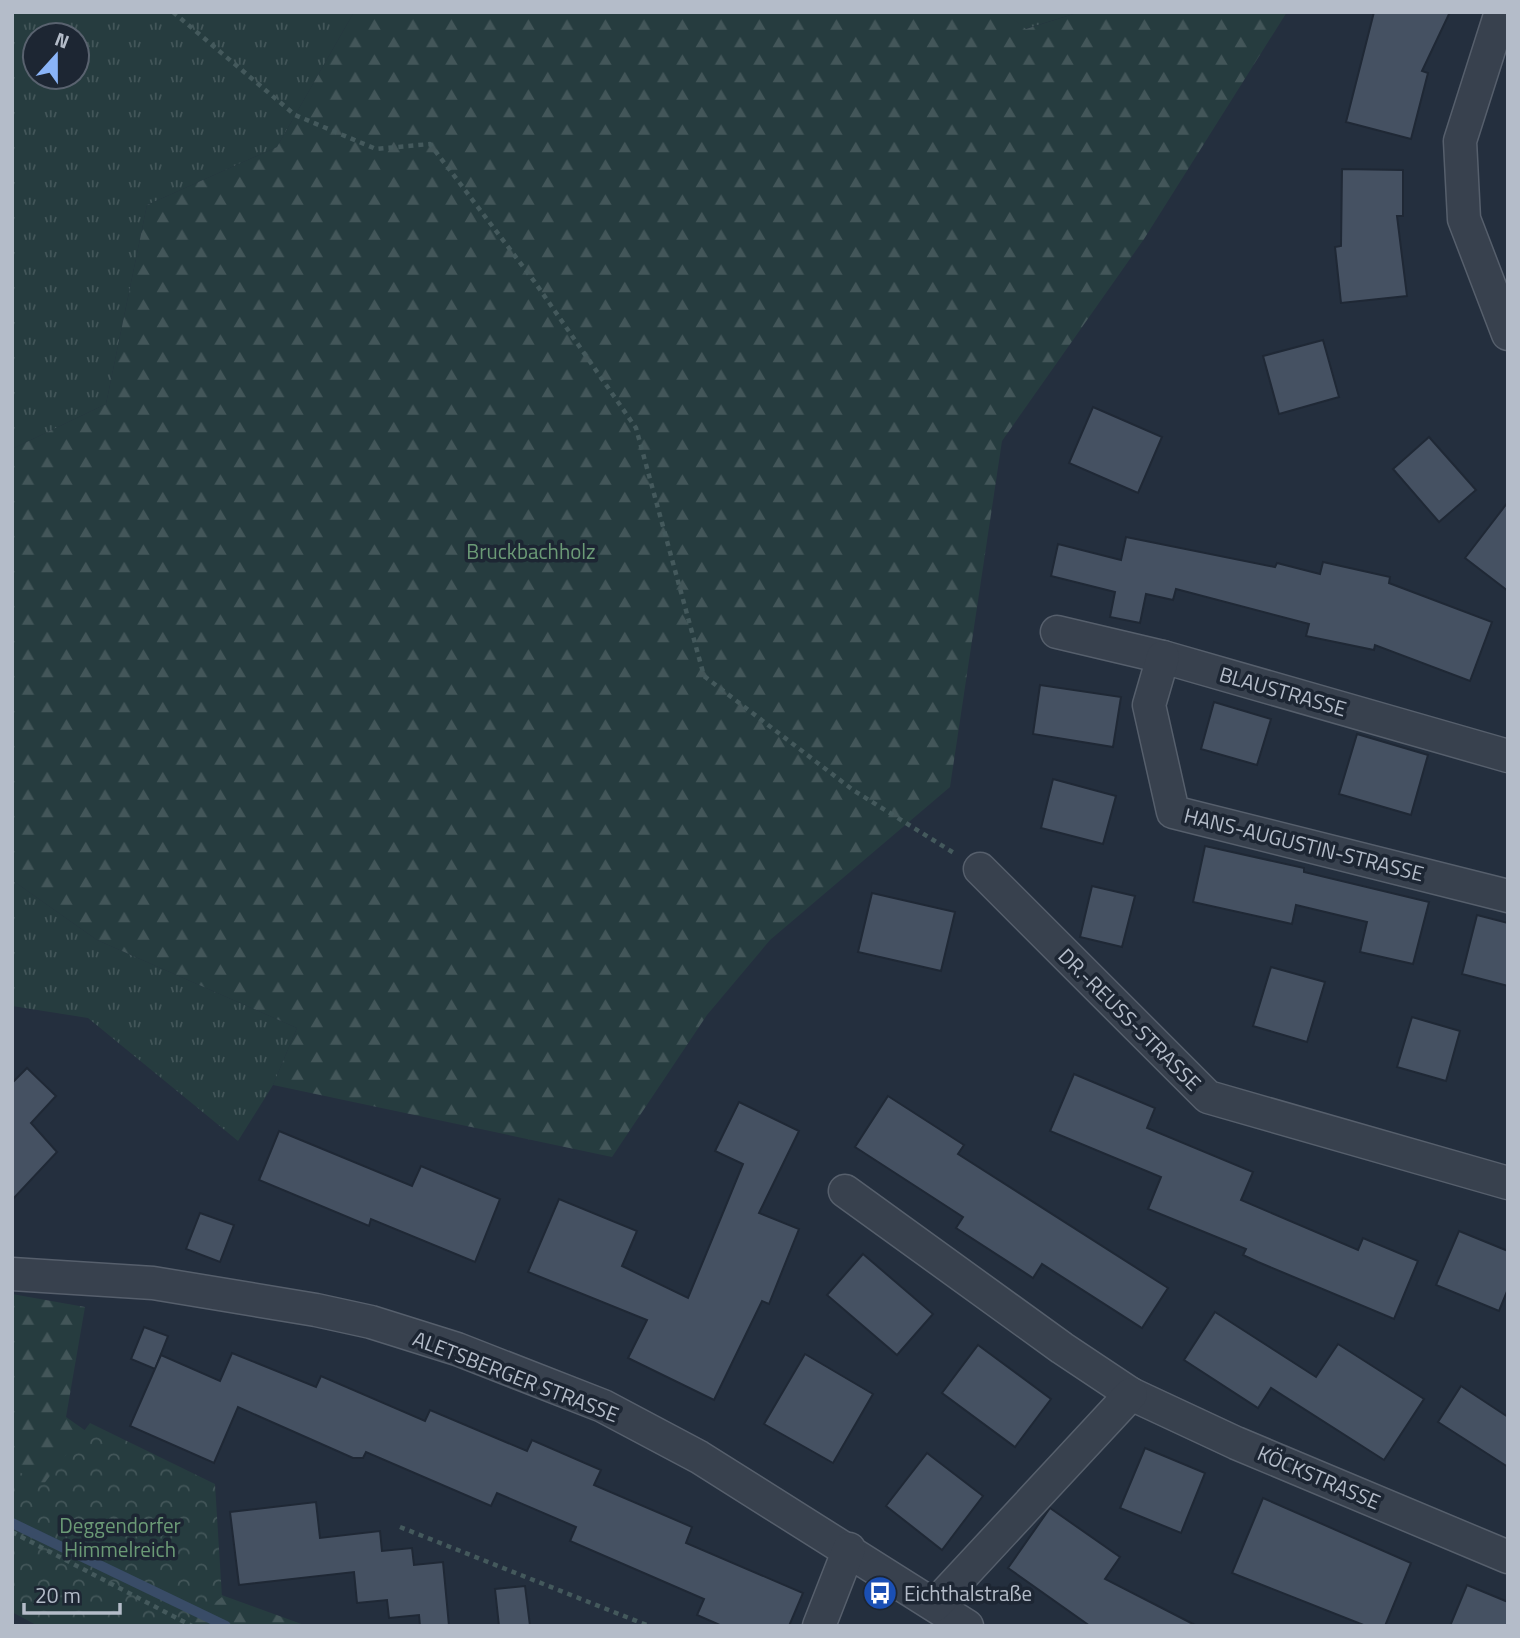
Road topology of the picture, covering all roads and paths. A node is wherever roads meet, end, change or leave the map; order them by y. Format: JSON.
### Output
{"nodes":[{"id":1,"x":173,"y":12,"type":"edge"},
{"id":2,"x":1501,"y":12,"type":"edge"},
{"id":3,"x":1508,"y":334,"type":"edge"},
{"id":4,"x":1056,"y":632,"type":"dead end"},
{"id":5,"x":1163,"y":657,"type":"junction"},
{"id":6,"x":1508,"y":756,"type":"edge"},
{"id":7,"x":980,"y":869,"type":"joint"},
{"id":8,"x":1508,"y":896,"type":"edge"},
{"id":9,"x":1508,"y":1184,"type":"edge"},
{"id":10,"x":845,"y":1191,"type":"dead end"},
{"id":11,"x":12,"y":1273,"type":"edge"},
{"id":12,"x":1131,"y":1394,"type":"junction"},
{"id":13,"x":400,"y":1527,"type":"dead end"},
{"id":14,"x":12,"y":1532,"type":"edge"},
{"id":15,"x":849,"y":1549,"type":"junction"},
{"id":16,"x":1508,"y":1557,"type":"edge"},
{"id":17,"x":935,"y":1605,"type":"junction"},
{"id":18,"x":192,"y":1626,"type":"edge"},
{"id":19,"x":649,"y":1626,"type":"edge"},
{"id":20,"x":819,"y":1626,"type":"edge"},
{"id":21,"x":967,"y":1626,"type":"edge"}],
"edges":[{"from":1,"to":7,"type":"path"},
{"from":2,"to":3,"type":"street"},
{"from":4,"to":5,"type":"street","name":"BLAUSTRASSE"},
{"from":5,"to":6,"type":"street","name":"BLAUSTRASSE"},
{"from":5,"to":8,"type":"street","name":"HANS-AUGUSTIN-STRASSE"},
{"from":7,"to":9,"type":"street","name":"DR.-REUSS-STRASSE"},
{"from":10,"to":12,"type":"street","name":"KÖCKSTRASSE"},
{"from":11,"to":15,"type":"street","name":"ALETSBERGER STRASSE"},
{"from":12,"to":16,"type":"street","name":"KÖCKSTRASSE"},
{"from":12,"to":17,"type":"street"},
{"from":13,"to":19,"type":"path"},
{"from":14,"to":18,"type":"path"},
{"from":15,"to":17,"type":"street","name":"ALETSBERGER STRASSE"},
{"from":15,"to":20,"type":"street"},
{"from":17,"to":21,"type":"street","name":"ALETSBERGER STRASSE"}]}
